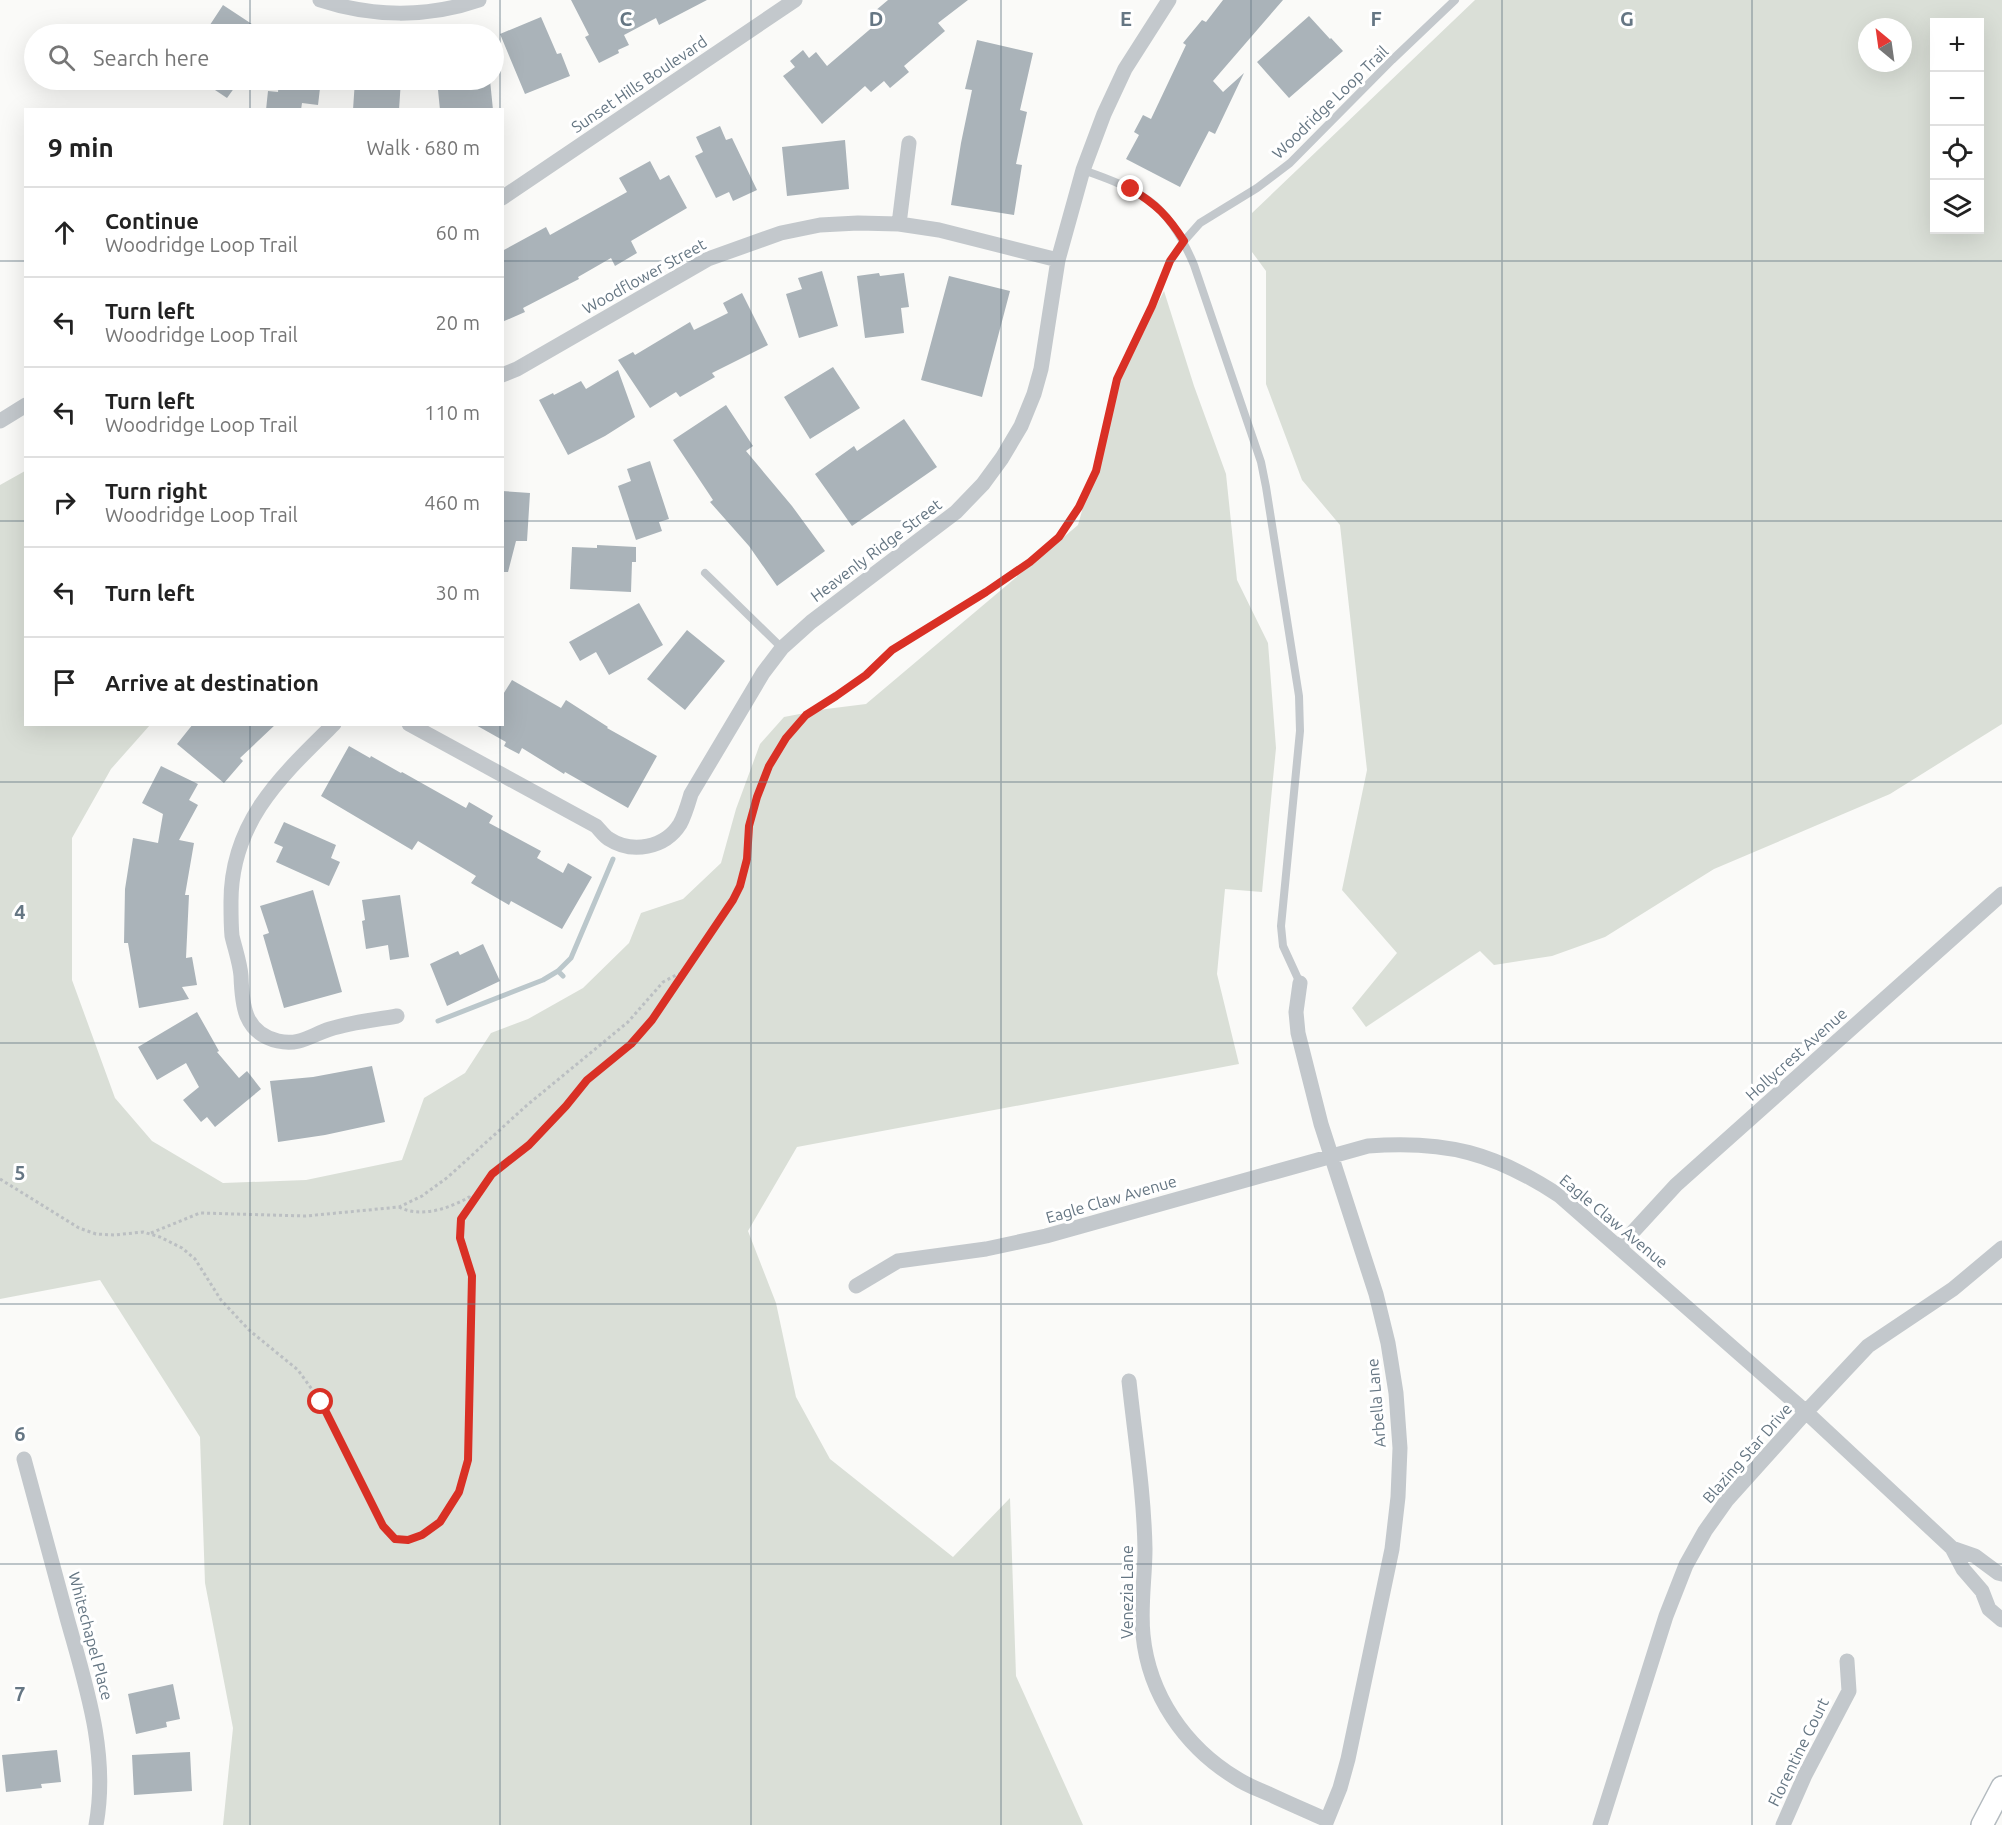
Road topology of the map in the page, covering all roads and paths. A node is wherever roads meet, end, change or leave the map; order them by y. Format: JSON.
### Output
{"nodes":[{"id":1,"x":320,"y":0,"type":"edge"},
{"id":2,"x":479,"y":0,"type":"edge"},
{"id":3,"x":795,"y":0,"type":"edge"},
{"id":4,"x":1169,"y":0,"type":"edge"},
{"id":5,"x":1455,"y":0,"type":"edge"},
{"id":6,"x":773,"y":6,"type":"edge"},
{"id":7,"x":909,"y":143,"type":"dead end"},
{"id":8,"x":1083,"y":170,"type":"junction"},
{"id":9,"x":504,"y":197,"type":"edge"},
{"id":10,"x":899,"y":224,"type":"junction"},
{"id":11,"x":1184,"y":241,"type":"junction"},
{"id":12,"x":1058,"y":260,"type":"junction"},
{"id":13,"x":504,"y":374,"type":"edge"},
{"id":14,"x":24,"y":406,"type":"edge"},
{"id":15,"x":0,"y":421,"type":"edge"},
{"id":16,"x":705,"y":573,"type":"dead end"},
{"id":17,"x":782,"y":648,"type":"junction"},
{"id":18,"x":332,"y":726,"type":"edge"},
{"id":19,"x":413,"y":726,"type":"edge"},
{"id":20,"x":2002,"y":894,"type":"edge"},
{"id":21,"x":682,"y":975,"type":"junction"},
{"id":22,"x":1300,"y":983,"type":"joint"},
{"id":23,"x":397,"y":1016,"type":"dead end"},
{"id":24,"x":1331,"y":1155,"type":"junction"},
{"id":25,"x":0,"y":1179,"type":"edge"},
{"id":26,"x":473,"y":1199,"type":"junction"},
{"id":27,"x":399,"y":1207,"type":"junction"},
{"id":28,"x":150,"y":1234,"type":"junction"},
{"id":29,"x":1619,"y":1247,"type":"junction"},
{"id":30,"x":2002,"y":1248,"type":"edge"},
{"id":31,"x":856,"y":1286,"type":"dead end"},
{"id":32,"x":1129,"y":1381,"type":"dead end"},
{"id":33,"x":1806,"y":1412,"type":"junction"},
{"id":34,"x":24,"y":1459,"type":"dead end"},
{"id":35,"x":1952,"y":1548,"type":"junction"},
{"id":36,"x":2000,"y":1573,"type":"edge"},
{"id":37,"x":1982,"y":1591,"type":"junction"},
{"id":38,"x":2002,"y":1620,"type":"edge"},
{"id":39,"x":1847,"y":1661,"type":"dead end"},
{"id":40,"x":2002,"y":1787,"type":"edge"},
{"id":41,"x":1326,"y":1823,"type":"edge"},
{"id":42,"x":96,"y":1825,"type":"edge"},
{"id":43,"x":1600,"y":1825,"type":"edge"},
{"id":44,"x":1783,"y":1825,"type":"edge"},
{"id":45,"x":1982,"y":1825,"type":"edge"}],
"edges":[{"from":1,"to":2,"type":"street"},
{"from":3,"to":6,"type":"street","name":"Sunset Hills Boulevard"},
{"from":4,"to":8,"type":"street","name":"Heavenly Ridge Street"},
{"from":5,"to":11,"type":"lane","name":"Woodridge Loop Trail"},
{"from":6,"to":9,"type":"street","name":"Sunset Hills Boulevard"},
{"from":7,"to":10,"type":"street"},
{"from":8,"to":11,"type":"lane"},
{"from":8,"to":12,"type":"street","name":"Heavenly Ridge Street"},
{"from":10,"to":12,"type":"street","name":"Woodflower Street"},
{"from":10,"to":13,"type":"street","name":"Woodflower Street"},
{"from":11,"to":21,"type":"path"},
{"from":11,"to":22,"type":"lane"},
{"from":12,"to":17,"type":"street","name":"Heavenly Ridge Street"},
{"from":14,"to":15,"type":"street"},
{"from":16,"to":17,"type":"lane"},
{"from":17,"to":19,"type":"street","name":"Heavenly Ridge Street"},
{"from":18,"to":23,"type":"street"},
{"from":20,"to":29,"type":"street","name":"Hollycrest Avenue"},
{"from":21,"to":26,"type":"path"},
{"from":21,"to":27,"type":"path"},
{"from":22,"to":24,"type":"street","name":"Arbella Lane"},
{"from":24,"to":29,"type":"street","name":"Eagle Claw Avenue"},
{"from":24,"to":31,"type":"street","name":"Eagle Claw Avenue"},
{"from":24,"to":41,"type":"street","name":"Arbella Lane"},
{"from":25,"to":28,"type":"path"},
{"from":26,"to":27,"type":"path"},
{"from":26,"to":28,"type":"path"},
{"from":27,"to":28,"type":"path"},
{"from":29,"to":33,"type":"street","name":"Eagle Claw Avenue"},
{"from":30,"to":33,"type":"street","name":"Blazing Star Drive"},
{"from":32,"to":41,"type":"street","name":"Venezia Lane"},
{"from":33,"to":35,"type":"street","name":"Eagle Claw Avenue"},
{"from":33,"to":43,"type":"street","name":"Blazing Star Drive"},
{"from":34,"to":42,"type":"street","name":"Whitechapel Place"},
{"from":35,"to":36,"type":"street","name":"Eagle Claw Avenue"},
{"from":35,"to":37,"type":"street","name":"Eagle Claw Avenue"},
{"from":36,"to":37,"type":"street","name":"Eagle Claw Avenue"},
{"from":37,"to":38,"type":"street","name":"Eagle Claw Avenue"},
{"from":39,"to":44,"type":"street","name":"Florentine Court"},
{"from":40,"to":45,"type":"street"}]}
